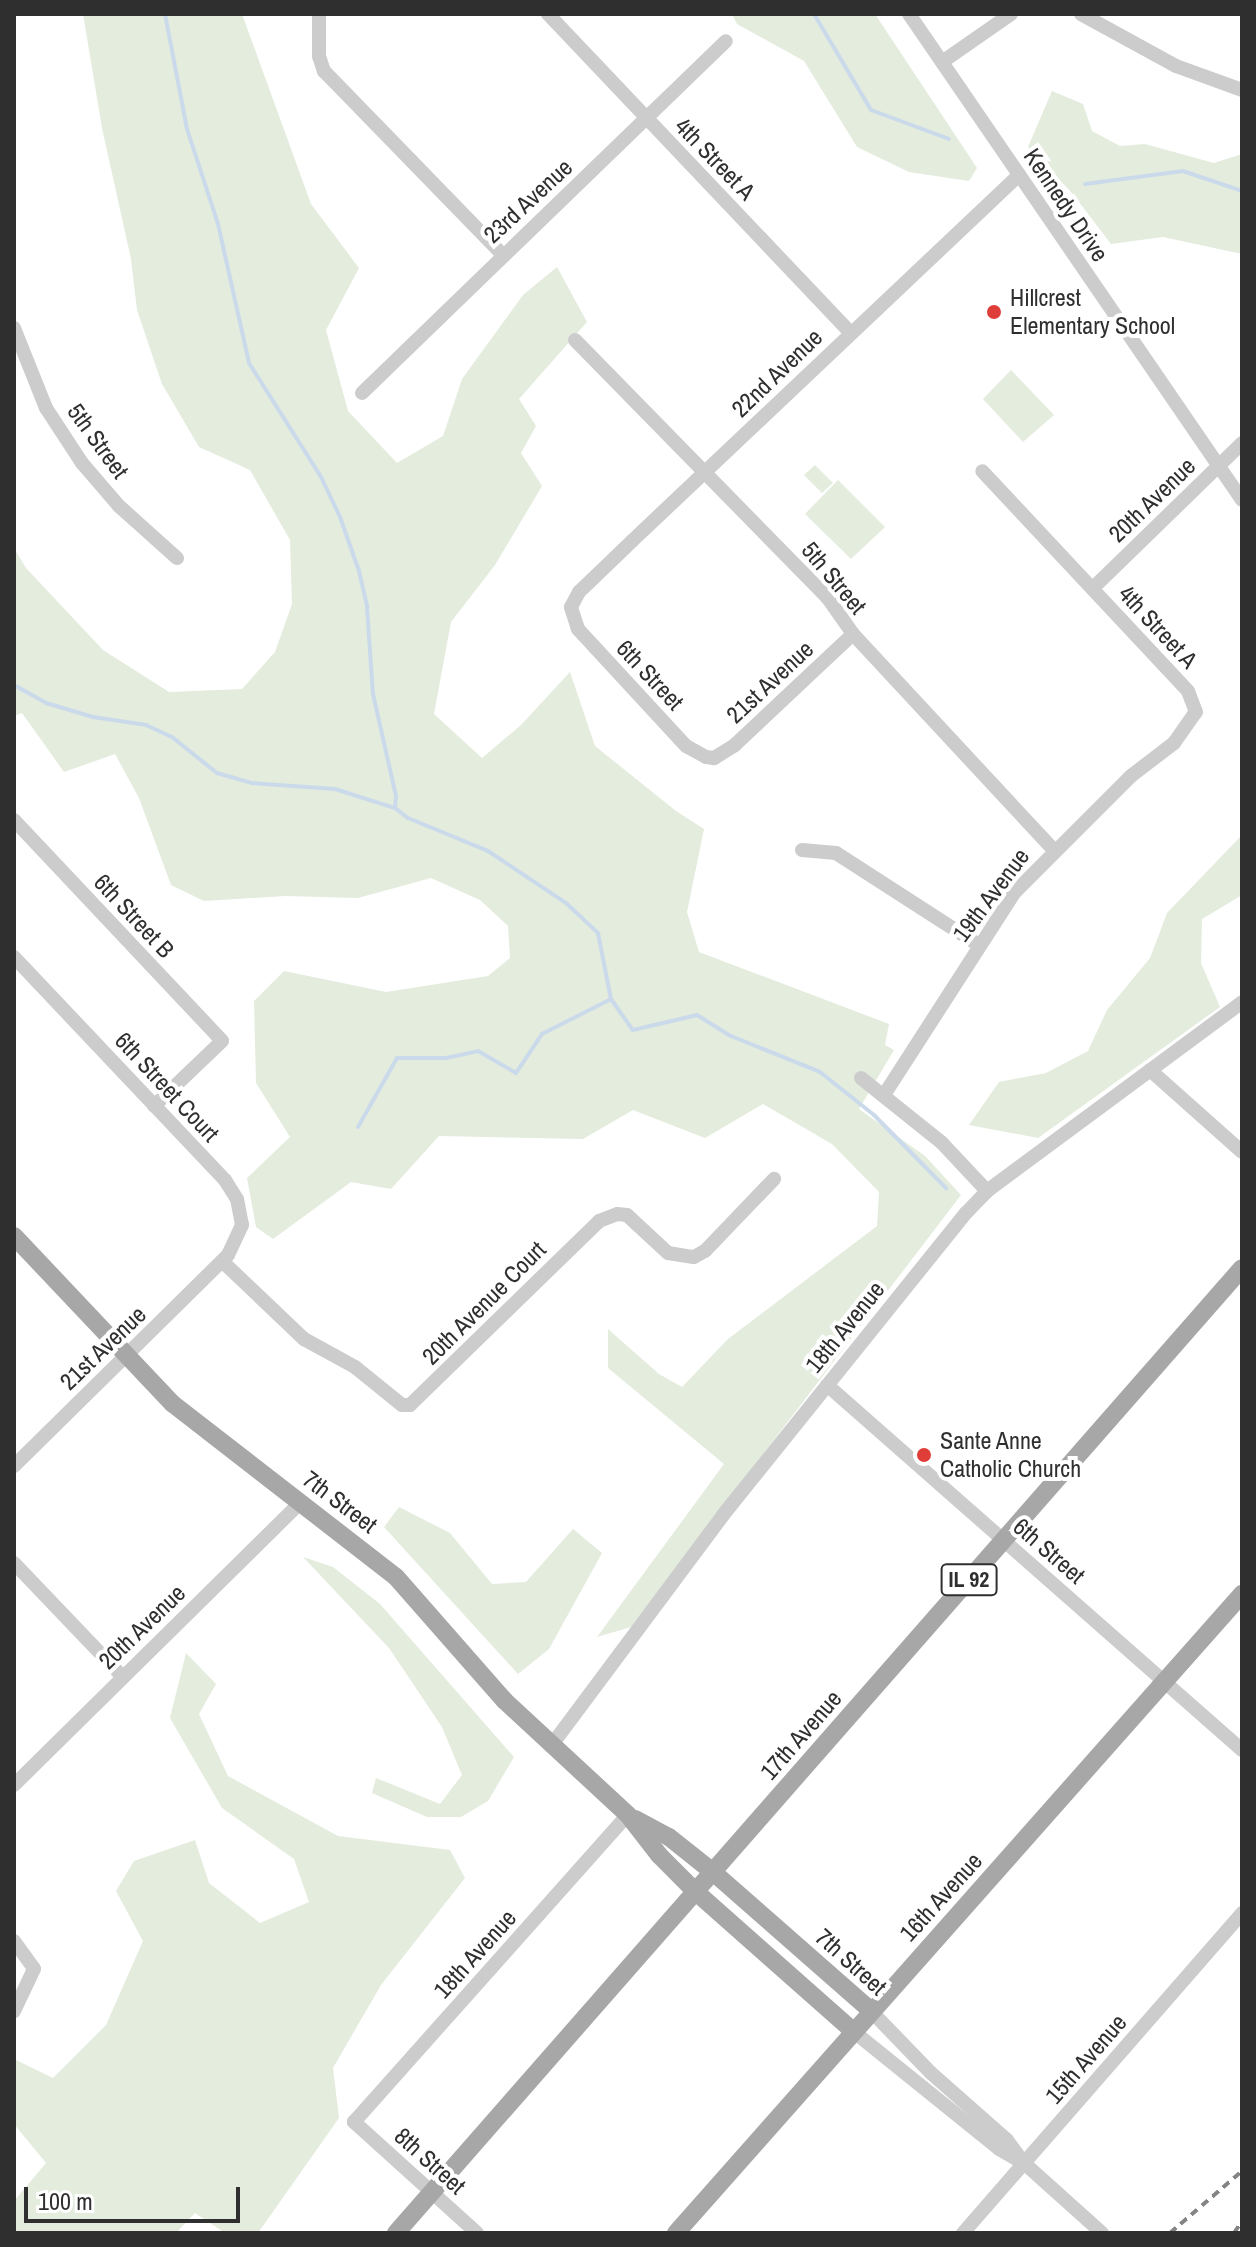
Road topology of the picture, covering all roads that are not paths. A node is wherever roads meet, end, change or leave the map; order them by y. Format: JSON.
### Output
{"nodes":[{"id":1,"x":319,"y":14,"type":"edge"},
{"id":2,"x":548,"y":14,"type":"edge"},
{"id":3,"x":909,"y":14,"type":"edge"},
{"id":4,"x":1011,"y":14,"type":"edge"},
{"id":5,"x":1081,"y":14,"type":"edge"},
{"id":6,"x":726,"y":41,"type":"dead end"},
{"id":7,"x":942,"y":62,"type":"junction"},
{"id":8,"x":1242,"y":90,"type":"edge"},
{"id":9,"x":646,"y":119,"type":"junction"},
{"id":10,"x":1019,"y":175,"type":"junction"},
{"id":11,"x":502,"y":254,"type":"junction"},
{"id":12,"x":14,"y":328,"type":"edge"},
{"id":13,"x":851,"y":333,"type":"junction"},
{"id":14,"x":575,"y":340,"type":"dead end"},
{"id":15,"x":362,"y":393,"type":"dead end"},
{"id":16,"x":1242,"y":443,"type":"edge"},
{"id":17,"x":1218,"y":466,"type":"junction"},
{"id":18,"x":706,"y":471,"type":"junction"},
{"id":19,"x":982,"y":471,"type":"dead end"},
{"id":20,"x":1242,"y":500,"type":"edge"},
{"id":21,"x":177,"y":558,"type":"dead end"},
{"id":22,"x":1093,"y":588,"type":"junction"},
{"id":23,"x":571,"y":607,"type":"joint"},
{"id":24,"x":853,"y":634,"type":"junction"},
{"id":25,"x":1196,"y":712,"type":"joint"},
{"id":26,"x":714,"y":758,"type":"joint"},
{"id":27,"x":14,"y":820,"type":"edge"},
{"id":28,"x":802,"y":850,"type":"dead end"},
{"id":29,"x":1054,"y":850,"type":"junction"},
{"id":30,"x":979,"y":945,"type":"junction"},
{"id":31,"x":14,"y":957,"type":"edge"},
{"id":32,"x":1242,"y":1002,"type":"edge"},
{"id":33,"x":1150,"y":1070,"type":"junction"},
{"id":34,"x":861,"y":1078,"type":"dead end"},
{"id":35,"x":884,"y":1095,"type":"junction"},
{"id":36,"x":154,"y":1106,"type":"junction"},
{"id":37,"x":1242,"y":1152,"type":"edge"},
{"id":38,"x":774,"y":1179,"type":"dead end"},
{"id":39,"x":987,"y":1191,"type":"junction"},
{"id":40,"x":14,"y":1236,"type":"edge"},
{"id":41,"x":222,"y":1261,"type":"junction"},
{"id":42,"x":1242,"y":1268,"type":"edge"},
{"id":43,"x":126,"y":1355,"type":"junction"},
{"id":44,"x":827,"y":1385,"type":"junction"},
{"id":45,"x":14,"y":1466,"type":"edge"},
{"id":46,"x":301,"y":1502,"type":"junction"},
{"id":47,"x":1003,"y":1540,"type":"junction"},
{"id":48,"x":14,"y":1563,"type":"edge"},
{"id":49,"x":1242,"y":1594,"type":"edge"},
{"id":50,"x":123,"y":1677,"type":"junction"},
{"id":51,"x":1164,"y":1683,"type":"junction"},
{"id":52,"x":551,"y":1746,"type":"junction"},
{"id":53,"x":1242,"y":1750,"type":"edge"},
{"id":54,"x":14,"y":1785,"type":"edge"},
{"id":55,"x":628,"y":1815,"type":"junction"},
{"id":56,"x":713,"y":1872,"type":"junction"},
{"id":57,"x":696,"y":1892,"type":"junction"},
{"id":58,"x":1242,"y":1913,"type":"edge"},
{"id":59,"x":14,"y":1941,"type":"edge"},
{"id":60,"x":14,"y":2011,"type":"edge"},
{"id":61,"x":871,"y":2011,"type":"junction"},
{"id":62,"x":853,"y":2031,"type":"junction"},
{"id":63,"x":354,"y":2122,"type":"joint"},
{"id":64,"x":1024,"y":2163,"type":"junction"},
{"id":65,"x":432,"y":2192,"type":"junction"},
{"id":66,"x":396,"y":2233,"type":"edge"},
{"id":67,"x":477,"y":2233,"type":"edge"},
{"id":68,"x":676,"y":2233,"type":"edge"},
{"id":69,"x":963,"y":2233,"type":"edge"},
{"id":70,"x":1102,"y":2233,"type":"edge"}],
"edges":[{"from":1,"to":11,"type":"street"},
{"from":2,"to":9,"type":"street","name":"4th Street A"},
{"from":3,"to":7,"type":"street","name":"Kennedy Drive"},
{"from":4,"to":7,"type":"street"},
{"from":5,"to":8,"type":"street"},
{"from":6,"to":9,"type":"street","name":"23rd Avenue"},
{"from":7,"to":10,"type":"street","name":"Kennedy Drive"},
{"from":9,"to":11,"type":"street","name":"23rd Avenue"},
{"from":9,"to":13,"type":"street","name":"4th Street A"},
{"from":10,"to":13,"type":"street","name":"22nd Avenue"},
{"from":10,"to":17,"type":"street","name":"Kennedy Drive"},
{"from":11,"to":15,"type":"street","name":"23rd Avenue"},
{"from":12,"to":21,"type":"street","name":"5th Street"},
{"from":13,"to":18,"type":"street","name":"22nd Avenue"},
{"from":14,"to":18,"type":"street","name":"5th Street"},
{"from":16,"to":17,"type":"street","name":"20th Avenue"},
{"from":17,"to":20,"type":"street","name":"Kennedy Drive"},
{"from":17,"to":22,"type":"street","name":"20th Avenue"},
{"from":18,"to":23,"type":"street","name":"22nd Avenue"},
{"from":18,"to":24,"type":"street","name":"5th Street"},
{"from":19,"to":22,"type":"street","name":"4th Street A"},
{"from":22,"to":25,"type":"street","name":"4th Street A"},
{"from":23,"to":26,"type":"street","name":"6th Street"},
{"from":24,"to":26,"type":"street","name":"21st Avenue"},
{"from":24,"to":29,"type":"street","name":"5th Street"},
{"from":25,"to":29,"type":"street","name":"19th Avenue"},
{"from":27,"to":36,"type":"street","name":"6th Street B"},
{"from":28,"to":30,"type":"street"},
{"from":29,"to":30,"type":"street","name":"19th Avenue"},
{"from":30,"to":35,"type":"street","name":"19th Avenue"},
{"from":31,"to":36,"type":"street","name":"6th Street Court"},
{"from":32,"to":33,"type":"street","name":"18th Avenue"},
{"from":33,"to":37,"type":"street"},
{"from":33,"to":39,"type":"street","name":"18th Avenue"},
{"from":34,"to":35,"type":"street"},
{"from":35,"to":39,"type":"street"},
{"from":36,"to":41,"type":"street","name":"6th Street Court"},
{"from":38,"to":41,"type":"street","name":"20th Avenue Court"},
{"from":39,"to":44,"type":"street","name":"18th Avenue"},
{"from":40,"to":43,"type":"main road","name":"7th Street"},
{"from":41,"to":43,"type":"street","name":"21st Avenue"},
{"from":42,"to":47,"type":"main road","name":"17th Avenue","number":"IL 92"},
{"from":43,"to":45,"type":"street","name":"21st Avenue"},
{"from":43,"to":46,"type":"main road","name":"7th Street"},
{"from":44,"to":47,"type":"street","name":"6th Street"},
{"from":44,"to":52,"type":"street","name":"18th Avenue"},
{"from":46,"to":50,"type":"street","name":"20th Avenue"},
{"from":46,"to":52,"type":"main road","name":"7th Street"},
{"from":47,"to":51,"type":"street","name":"6th Street"},
{"from":47,"to":56,"type":"main road","name":"17th Avenue","number":"IL 92"},
{"from":48,"to":50,"type":"street"},
{"from":49,"to":51,"type":"main road","name":"16th Avenue"},
{"from":50,"to":54,"type":"street","name":"20th Avenue"},
{"from":51,"to":53,"type":"street","name":"6th Street"},
{"from":51,"to":61,"type":"main road","name":"16th Avenue"},
{"from":52,"to":55,"type":"main road","name":"7th Street"},
{"from":55,"to":56,"type":"main road","name":"7th Street"},
{"from":55,"to":57,"type":"main road","name":"7th Street"},
{"from":55,"to":63,"type":"street","name":"18th Avenue"},
{"from":56,"to":57,"type":"main road","name":"17th Avenue","number":"IL 92"},
{"from":56,"to":61,"type":"main road","name":"7th Street"},
{"from":57,"to":62,"type":"main road","name":"7th Street"},
{"from":57,"to":65,"type":"main road","name":"17th Avenue","number":"IL 92"},
{"from":58,"to":64,"type":"street","name":"15th Avenue"},
{"from":59,"to":60,"type":"street"},
{"from":61,"to":62,"type":"main road","name":"16th Avenue"},
{"from":61,"to":64,"type":"street","name":"7th Street"},
{"from":62,"to":64,"type":"street","name":"7th Street"},
{"from":62,"to":68,"type":"main road","name":"16th Avenue"},
{"from":63,"to":65,"type":"street","name":"8th Street"},
{"from":64,"to":69,"type":"street","name":"15th Avenue"},
{"from":64,"to":70,"type":"street","name":"7th Street"},
{"from":65,"to":66,"type":"main road","name":"17th Avenue","number":"IL 92"},
{"from":65,"to":67,"type":"street","name":"8th Street"}]}
